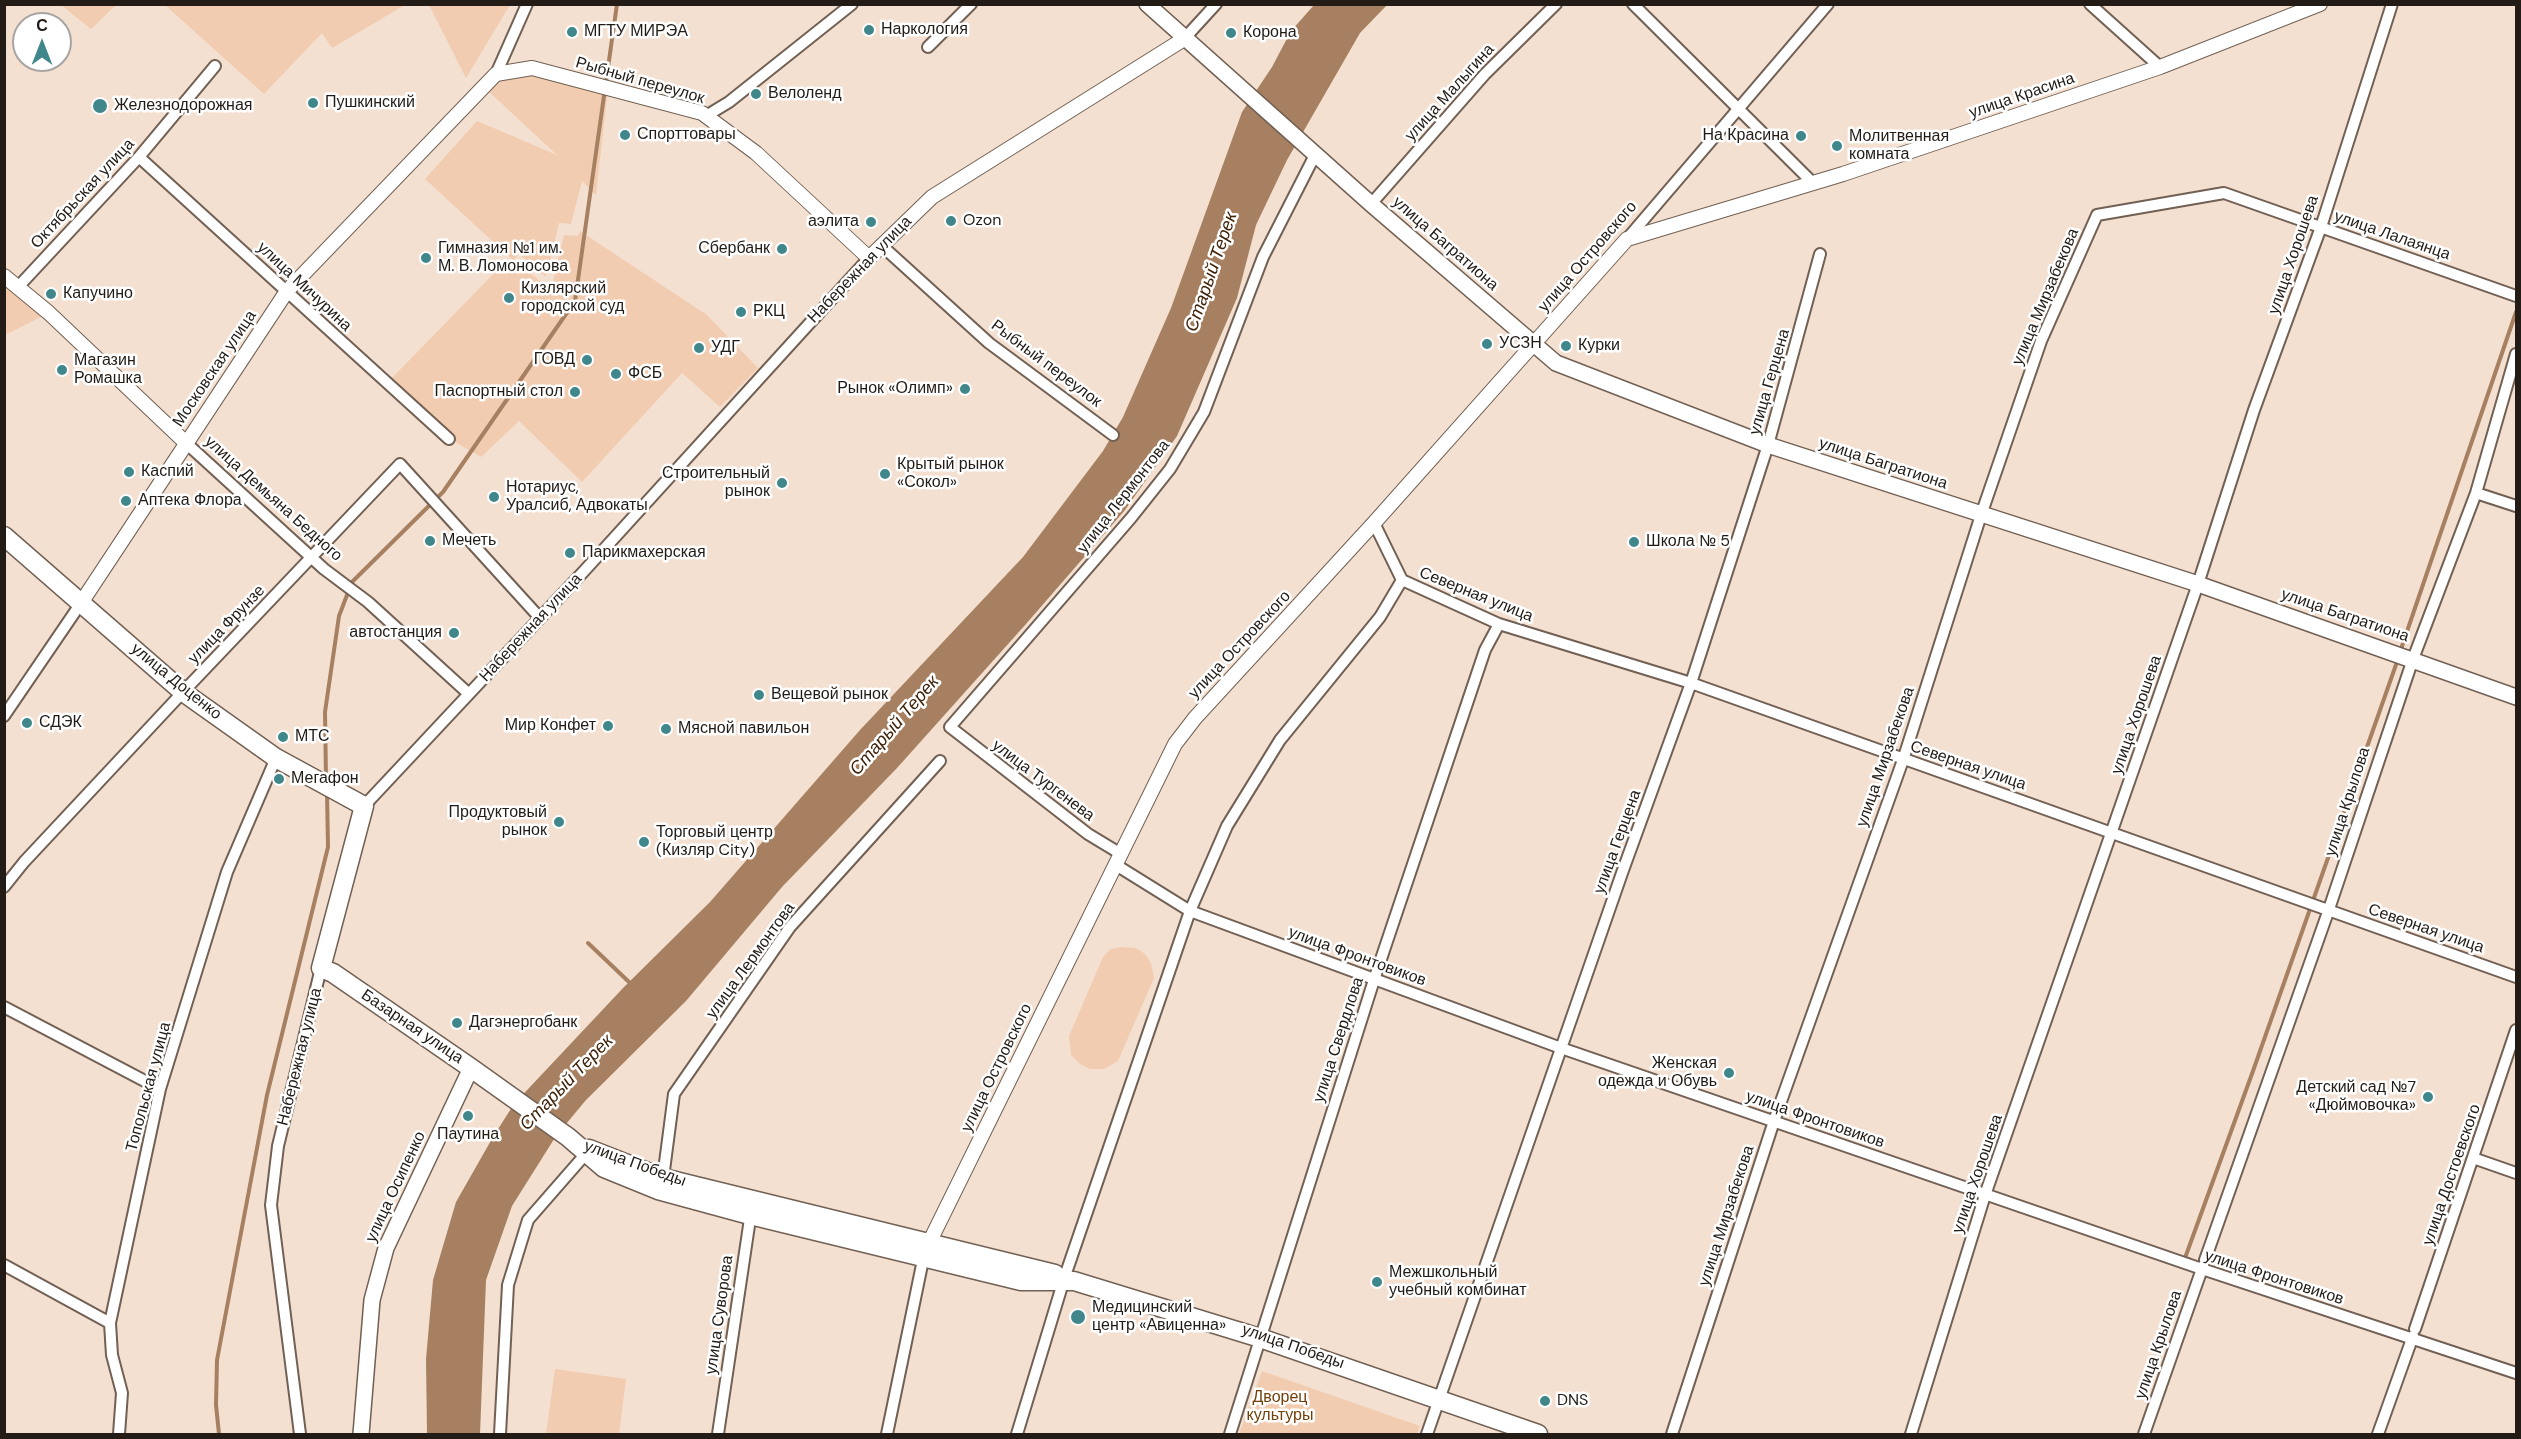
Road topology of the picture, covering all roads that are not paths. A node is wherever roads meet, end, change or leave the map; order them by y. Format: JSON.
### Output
{"nodes":[{"id":1,"x":526,"y":4,"type":"edge"},
{"id":2,"x":852,"y":4,"type":"edge"},
{"id":3,"x":971,"y":4,"type":"edge"},
{"id":4,"x":1147,"y":4,"type":"edge"},
{"id":5,"x":1216,"y":4,"type":"edge"},
{"id":6,"x":1556,"y":4,"type":"edge"},
{"id":7,"x":1633,"y":4,"type":"edge"},
{"id":8,"x":1828,"y":4,"type":"edge"},
{"id":9,"x":2090,"y":4,"type":"edge"},
{"id":10,"x":2320,"y":4,"type":"edge"},
{"id":11,"x":2392,"y":4,"type":"edge"},
{"id":12,"x":1184,"y":39,"type":"junction"},
{"id":13,"x":928,"y":47,"type":"dead end"},
{"id":14,"x":214,"y":66,"type":"dead end"},
{"id":15,"x":2160,"y":67,"type":"junction"},
{"id":16,"x":496,"y":74,"type":"junction"},
{"id":17,"x":1737,"y":107,"type":"junction"},
{"id":18,"x":706,"y":116,"type":"junction"},
{"id":19,"x":1310,"y":150,"type":"junction"},
{"id":20,"x":138,"y":157,"type":"junction"},
{"id":21,"x":1813,"y":183,"type":"junction"},
{"id":22,"x":2224,"y":193,"type":"joint"},
{"id":23,"x":1371,"y":204,"type":"junction"},
{"id":24,"x":2321,"y":227,"type":"junction"},
{"id":25,"x":1627,"y":239,"type":"junction"},
{"id":26,"x":881,"y":245,"type":"junction"},
{"id":27,"x":1820,"y":254,"type":"dead end"},
{"id":28,"x":869,"y":258,"type":"junction"},
{"id":29,"x":4,"y":276,"type":"edge"},
{"id":30,"x":18,"y":287,"type":"junction"},
{"id":31,"x":287,"y":291,"type":"junction"},
{"id":32,"x":2517,"y":296,"type":"edge"},
{"id":33,"x":1533,"y":344,"type":"junction"},
{"id":34,"x":2517,"y":354,"type":"edge"},
{"id":35,"x":1113,"y":435,"type":"dead end"},
{"id":36,"x":449,"y":439,"type":"dead end"},
{"id":37,"x":185,"y":442,"type":"junction"},
{"id":38,"x":1768,"y":445,"type":"junction"},
{"id":39,"x":2476,"y":493,"type":"junction"},
{"id":40,"x":2517,"y":506,"type":"edge"},
{"id":41,"x":1981,"y":515,"type":"junction"},
{"id":42,"x":1374,"y":523,"type":"junction"},
{"id":43,"x":4,"y":536,"type":"edge"},
{"id":44,"x":313,"y":558,"type":"junction"},
{"id":45,"x":1402,"y":580,"type":"junction"},
{"id":46,"x":2198,"y":584,"type":"junction"},
{"id":47,"x":81,"y":603,"type":"junction"},
{"id":48,"x":540,"y":618,"type":"junction"},
{"id":49,"x":1499,"y":624,"type":"junction"},
{"id":50,"x":2413,"y":659,"type":"junction"},
{"id":51,"x":1691,"y":683,"type":"junction"},
{"id":52,"x":183,"y":692,"type":"junction"},
{"id":53,"x":468,"y":694,"type":"junction"},
{"id":54,"x":2517,"y":697,"type":"edge"},
{"id":55,"x":4,"y":716,"type":"edge"},
{"id":56,"x":950,"y":727,"type":"joint"},
{"id":57,"x":276,"y":758,"type":"junction"},
{"id":58,"x":1903,"y":760,"type":"junction"},
{"id":59,"x":940,"y":761,"type":"dead end"},
{"id":60,"x":364,"y":806,"type":"junction"},
{"id":61,"x":2113,"y":831,"type":"junction"},
{"id":62,"x":1119,"y":860,"type":"junction"},
{"id":63,"x":4,"y":887,"type":"edge"},
{"id":64,"x":1190,"y":911,"type":"junction"},
{"id":65,"x":2328,"y":912,"type":"junction"},
{"id":66,"x":321,"y":968,"type":"junction"},
{"id":67,"x":2517,"y":977,"type":"edge"},
{"id":68,"x":1374,"y":980,"type":"junction"},
{"id":69,"x":4,"y":1007,"type":"edge"},
{"id":70,"x":2517,"y":1030,"type":"edge"},
{"id":71,"x":1561,"y":1048,"type":"junction"},
{"id":72,"x":471,"y":1068,"type":"junction"},
{"id":73,"x":160,"y":1089,"type":"junction"},
{"id":74,"x":1774,"y":1121,"type":"junction"},
{"id":75,"x":567,"y":1137,"type":"joint"},
{"id":76,"x":588,"y":1151,"type":"junction"},
{"id":77,"x":2473,"y":1158,"type":"junction"},
{"id":78,"x":2517,"y":1173,"type":"edge"},
{"id":79,"x":663,"y":1178,"type":"junction"},
{"id":80,"x":1985,"y":1195,"type":"junction"},
{"id":81,"x":751,"y":1208,"type":"junction"},
{"id":82,"x":926,"y":1250,"type":"junction"},
{"id":83,"x":4,"y":1265,"type":"edge"},
{"id":84,"x":2203,"y":1265,"type":"junction"},
{"id":85,"x":1065,"y":1278,"type":"junction"},
{"id":86,"x":110,"y":1323,"type":"junction"},
{"id":87,"x":2414,"y":1335,"type":"junction"},
{"id":88,"x":1261,"y":1336,"type":"junction"},
{"id":89,"x":2517,"y":1373,"type":"edge"},
{"id":90,"x":1438,"y":1399,"type":"junction"},
{"id":91,"x":119,"y":1434,"type":"edge"},
{"id":92,"x":300,"y":1434,"type":"edge"},
{"id":93,"x":361,"y":1434,"type":"edge"},
{"id":94,"x":500,"y":1434,"type":"edge"},
{"id":95,"x":718,"y":1434,"type":"edge"},
{"id":96,"x":887,"y":1434,"type":"edge"},
{"id":97,"x":1017,"y":1434,"type":"edge"},
{"id":98,"x":1230,"y":1434,"type":"edge"},
{"id":99,"x":1427,"y":1434,"type":"edge"},
{"id":100,"x":1538,"y":1434,"type":"edge"},
{"id":101,"x":1546,"y":1434,"type":"edge"},
{"id":102,"x":1672,"y":1434,"type":"edge"},
{"id":103,"x":1911,"y":1434,"type":"edge"},
{"id":104,"x":2144,"y":1434,"type":"edge"},
{"id":105,"x":2378,"y":1434,"type":"edge"}],
"edges":[{"from":1,"to":16,"type":"street"},
{"from":2,"to":18,"type":"street"},
{"from":3,"to":13,"type":"street"},
{"from":4,"to":12,"type":"main road"},
{"from":5,"to":12,"type":"street"},
{"from":6,"to":23,"type":"street","name":"улица Малыгина"},
{"from":7,"to":17,"type":"street"},
{"from":8,"to":17,"type":"street","name":"улица Островского"},
{"from":9,"to":15,"type":"street"},
{"from":10,"to":15,"type":"street","name":"улица Красина"},
{"from":11,"to":24,"type":"street","name":"улица Хорошева"},
{"from":12,"to":19,"type":"main road","name":"улица Багратиона"},
{"from":12,"to":26,"type":"street","name":"Набережная улица"},
{"from":14,"to":20,"type":"street","name":"Октябрьская улица"},
{"from":15,"to":21,"type":"street","name":"улица Красина"},
{"from":16,"to":18,"type":"street","name":"Рыбный переулок"},
{"from":16,"to":31,"type":"street","name":"Московская улица"},
{"from":17,"to":21,"type":"street"},
{"from":17,"to":25,"type":"street","name":"улица Островского"},
{"from":18,"to":28,"type":"street","name":"Рыбный переулок"},
{"from":19,"to":23,"type":"main road","name":"улица Багратиона"},
{"from":19,"to":56,"type":"street","name":"улица Лермонтова"},
{"from":20,"to":30,"type":"street","name":"Октябрьская улица"},
{"from":20,"to":31,"type":"street","name":"улица Мичурина"},
{"from":21,"to":25,"type":"street","name":"улица Красина"},
{"from":22,"to":24,"type":"street","name":"улица Лалаянца"},
{"from":22,"to":41,"type":"street","name":"улица Мирзабекова"},
{"from":23,"to":33,"type":"main road","name":"улица Багратиона"},
{"from":24,"to":32,"type":"street","name":"улица Лалаянца"},
{"from":24,"to":46,"type":"street","name":"улица Хорошева"},
{"from":25,"to":33,"type":"street","name":"улица Островского"},
{"from":26,"to":28,"type":"street","name":"Набережная улица"},
{"from":26,"to":35,"type":"street","name":"Рыбный переулок"},
{"from":27,"to":38,"type":"street","name":"улица Герцена"},
{"from":28,"to":48,"type":"street","name":"Набережная улица"},
{"from":29,"to":30,"type":"street","name":"улица Демьяна Бедного"},
{"from":30,"to":37,"type":"street","name":"улица Демьяна Бедного"},
{"from":31,"to":36,"type":"street","name":"улица Мичурина"},
{"from":31,"to":37,"type":"street","name":"Московская улица"},
{"from":33,"to":38,"type":"main road","name":"улица Багратиона"},
{"from":33,"to":42,"type":"street","name":"улица Островского"},
{"from":34,"to":39,"type":"street","name":"улица Крылова"},
{"from":37,"to":44,"type":"street","name":"улица Демьяна Бедного"},
{"from":37,"to":47,"type":"street","name":"Московская улица"},
{"from":38,"to":41,"type":"main road","name":"улица Багратиона"},
{"from":38,"to":51,"type":"street","name":"улица Герцена"},
{"from":39,"to":40,"type":"street"},
{"from":39,"to":50,"type":"street","name":"улица Крылова"},
{"from":41,"to":46,"type":"main road","name":"улица Багратиона"},
{"from":41,"to":58,"type":"street","name":"улица Мирзабекова"},
{"from":42,"to":45,"type":"street","name":"Северная улица"},
{"from":42,"to":62,"type":"street","name":"улица Островского"},
{"from":43,"to":47,"type":"main road","name":"улица Доценко"},
{"from":44,"to":48,"type":"street","name":"улица Фрунзе"},
{"from":44,"to":52,"type":"street","name":"улица Фрунзе"},
{"from":44,"to":53,"type":"street","name":"улица Демьяна Бедного"},
{"from":45,"to":49,"type":"street","name":"Северная улица"},
{"from":45,"to":64,"type":"street"},
{"from":46,"to":50,"type":"main road","name":"улица Багратиона"},
{"from":46,"to":61,"type":"street","name":"улица Хорошева"},
{"from":47,"to":52,"type":"main road","name":"улица Доценко"},
{"from":47,"to":55,"type":"street","name":"Московская улица"},
{"from":48,"to":53,"type":"street","name":"Набережная улица"},
{"from":49,"to":51,"type":"street","name":"Северная улица"},
{"from":49,"to":68,"type":"street","name":"улица Свердлова"},
{"from":50,"to":54,"type":"main road","name":"улица Багратиона"},
{"from":50,"to":65,"type":"street","name":"улица Крылова"},
{"from":51,"to":58,"type":"street","name":"Северная улица"},
{"from":51,"to":71,"type":"street","name":"улица Герцена"},
{"from":52,"to":57,"type":"main road","name":"улица Доценко"},
{"from":52,"to":63,"type":"street","name":"улица Фрунзе"},
{"from":53,"to":60,"type":"street","name":"Набережная улица"},
{"from":56,"to":62,"type":"street","name":"улица Тургенева"},
{"from":57,"to":60,"type":"main road","name":"улица Доценко"},
{"from":57,"to":73,"type":"street","name":"Топольская улица"},
{"from":58,"to":61,"type":"street","name":"Северная улица"},
{"from":58,"to":74,"type":"street","name":"улица Мирзабекова"},
{"from":59,"to":79,"type":"street","name":"улица Лермонтова"},
{"from":60,"to":66,"type":"main road","name":"Набережная улица"},
{"from":61,"to":65,"type":"street","name":"Северная улица"},
{"from":61,"to":80,"type":"street","name":"улица Хорошева"},
{"from":62,"to":64,"type":"street","name":"улица Фронтовиков"},
{"from":62,"to":82,"type":"street","name":"улица Островского"},
{"from":64,"to":68,"type":"street","name":"улица Фронтовиков"},
{"from":64,"to":85,"type":"street"},
{"from":65,"to":67,"type":"street","name":"Северная улица"},
{"from":65,"to":84,"type":"street","name":"улица Крылова"},
{"from":66,"to":72,"type":"main road","name":"Базарная улица"},
{"from":66,"to":92,"type":"street","name":"Набережная улица"},
{"from":68,"to":71,"type":"street","name":"улица Фронтовиков"},
{"from":68,"to":88,"type":"street","name":"улица Свердлова"},
{"from":69,"to":73,"type":"street"},
{"from":70,"to":77,"type":"street","name":"улица Достоевского"},
{"from":71,"to":74,"type":"street","name":"улица Фронтовиков"},
{"from":71,"to":90,"type":"street","name":"улица Герцена"},
{"from":72,"to":75,"type":"main road","name":"Базарная улица"},
{"from":72,"to":93,"type":"main road","name":"улица Осипенко"},
{"from":73,"to":86,"type":"street","name":"Топольская улица"},
{"from":74,"to":80,"type":"street","name":"улица Фронтовиков"},
{"from":74,"to":102,"type":"street","name":"улица Мирзабекова"},
{"from":75,"to":76,"type":"main road","name":"улица Победы"},
{"from":76,"to":79,"type":"main road","name":"улица Победы"},
{"from":76,"to":81,"type":"main road","name":"улица Победы"},
{"from":76,"to":94,"type":"street"},
{"from":77,"to":78,"type":"street"},
{"from":77,"to":87,"type":"street","name":"улица Достоевского"},
{"from":79,"to":81,"type":"main road","name":"улица Победы"},
{"from":80,"to":84,"type":"street","name":"улица Фронтовиков"},
{"from":80,"to":103,"type":"street","name":"улица Хорошева"},
{"from":81,"to":82,"type":"main road","name":"улица Победы"},
{"from":81,"to":95,"type":"street","name":"улица Суворова"},
{"from":82,"to":85,"type":"main road","name":"улица Победы"},
{"from":82,"to":96,"type":"street","name":"улица Островского"},
{"from":83,"to":86,"type":"street"},
{"from":84,"to":87,"type":"street","name":"улица Фронтовиков"},
{"from":84,"to":104,"type":"street","name":"улица Крылова"},
{"from":85,"to":88,"type":"main road","name":"улица Победы"},
{"from":85,"to":97,"type":"street"},
{"from":86,"to":91,"type":"street","name":"Топольская улица"},
{"from":87,"to":89,"type":"street","name":"улица Фронтовиков"},
{"from":87,"to":105,"type":"street","name":"улица Достоевского"},
{"from":88,"to":90,"type":"main road","name":"улица Победы"},
{"from":88,"to":98,"type":"street","name":"улица Свердлова"},
{"from":90,"to":99,"type":"street","name":"улица Герцена"},
{"from":90,"to":100,"type":"main road","name":"улица Победы"},
{"from":90,"to":101,"type":"main road","name":"улица Победы"}]}
